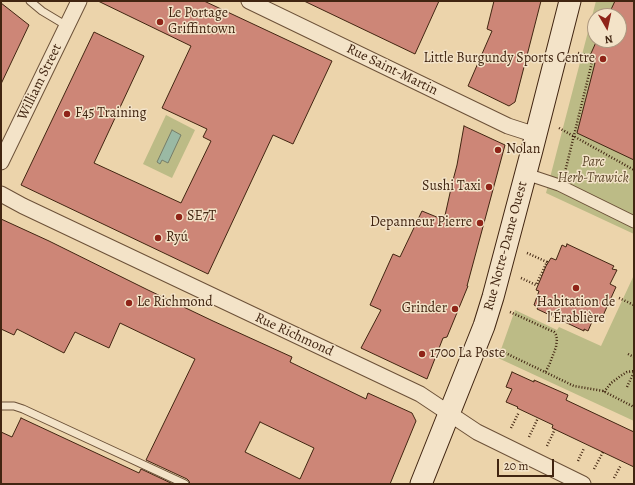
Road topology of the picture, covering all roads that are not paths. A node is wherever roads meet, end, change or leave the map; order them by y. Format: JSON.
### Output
{"nodes":[{"id":1,"x":30,"y":1,"type":"edge"},
{"id":2,"x":79,"y":1,"type":"edge"},
{"id":3,"x":249,"y":1,"type":"edge"},
{"id":4,"x":570,"y":1,"type":"edge"},
{"id":5,"x":68,"y":26,"type":"junction"},
{"id":6,"x":536,"y":135,"type":"junction"},
{"id":7,"x":1,"y":162,"type":"edge"},
{"id":8,"x":526,"y":174,"type":"junction"},
{"id":9,"x":1,"y":194,"type":"edge"},
{"id":10,"x":634,"y":222,"type":"edge"},
{"id":11,"x":1,"y":406,"type":"edge"},
{"id":12,"x":449,"y":414,"type":"junction"},
{"id":13,"x":185,"y":484,"type":"edge"},
{"id":14,"x":421,"y":484,"type":"edge"},
{"id":15,"x":583,"y":484,"type":"edge"}],
"edges":[{"from":1,"to":5,"type":"lane"},
{"from":2,"to":5,"type":"street","name":"William Street"},
{"from":3,"to":6,"type":"street","name":"Rue Saint-Martin"},
{"from":4,"to":6,"type":"main road","name":"Rue Notre-Dame Ouest"},
{"from":5,"to":7,"type":"street","name":"William Street"},
{"from":6,"to":8,"type":"main road","name":"Rue Notre-Dame Ouest"},
{"from":8,"to":10,"type":"street"},
{"from":8,"to":12,"type":"main road","name":"Rue Notre-Dame Ouest"},
{"from":9,"to":12,"type":"street","name":"Rue Richmond"},
{"from":11,"to":13,"type":"lane"},
{"from":12,"to":14,"type":"main road","name":"Rue Notre-Dame Ouest"},
{"from":12,"to":15,"type":"street","name":"Rue Richmond"}]}
